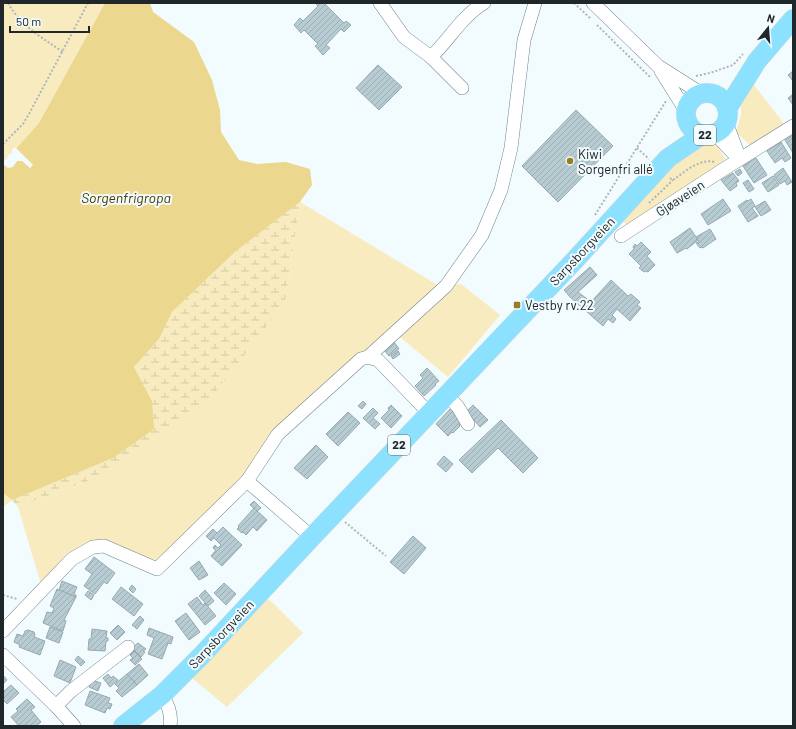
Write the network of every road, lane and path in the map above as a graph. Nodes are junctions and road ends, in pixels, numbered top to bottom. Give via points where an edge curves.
1 (8, 3) edge
2 (88, 3) edge
3 (380, 3) edge
4 (484, 3) edge
5 (535, 3) edge
6 (574, 3) edge
7 (593, 3) edge
8 (591, 19) dead end
9 (793, 19) edge
10 (597, 24) dead end
11 (62, 52) junction
12 (752, 56) junction
13 (431, 57) junction
14 (654, 82) dead end
15 (678, 87) junction
16 (462, 88) dead end
17 (714, 115) junction
18 (687, 116) junction
19 (793, 126) edge
20 (3, 144) edge
21 (636, 148) junction
22 (740, 159) junction
23 (661, 160) junction
24 (724, 169) junction
25 (668, 177) dead end
26 (594, 218) dead end
27 (620, 236) dead end
28 (368, 357) junction
29 (447, 395) junction
30 (430, 413) junction
31 (468, 424) dead end
32 (248, 481) junction
33 (335, 514) junction
34 (312, 537) junction
35 (386, 556) dead end
36 (3, 631) edge
37 (128, 646) dead end
38 (3, 655) edge
39 (162, 695) junction
40 (56, 706) junction
41 (74, 726) edge
42 (123, 726) edge
43 (170, 726) edge

1 - 11 path via 14,14 31,30
2 - 11 path
3 - 13 street via 404,37
4 - 13 street via 472,10
5 - 28 street via 524,40 511,148 501,190 482,235 446,286
6 - 8 path
7 - 15 street
9 - 12 highway, Sarpsborgveien / 22
10 - 14 path
11 - 20 path via 30,114
12 - 15 path via 710,73 689,77
12 - 17 highway, Sarpsborgveien / 22
13 - 16 street
15 - 17 street
15 - 18 street
15 - 21 path
17 - 18 highway, 22 via 691,101
17 - 18 highway, 22 via 695,132 690,127
17 - 22 street
17 - 23 highway, Sarpsborgveien / 22
18 - 23 highway, Sarpsborgveien / 22
19 - 22 street, Gjøaveien
21 - 23 path
21 - 26 path
22 - 24 street, Gjøaveien
23 - 29 highway, Sarpsborgveien / 22 via 574,261
24 - 25 path via 713,161 705,162 673,180
24 - 27 street, Gjøaveien
28 - 30 street via 378,360
28 - 32 street via 361,359 278,434
29 - 30 highway, Sarpsborgveien / 22
29 - 31 street
30 - 33 highway, Sarpsborgveien / 22
32 - 34 street
32 - 36 street via 157,569 104,546 94,547 72,560
33 - 34 highway, Sarpsborgveien / 22
33 - 35 path
34 - 39 highway, Sarpsborgveien / 22
37 - 40 street
38 - 40 street
39 - 42 highway, Sarpsborgveien / 22
39 - 43 street via 171,718
40 - 41 street

